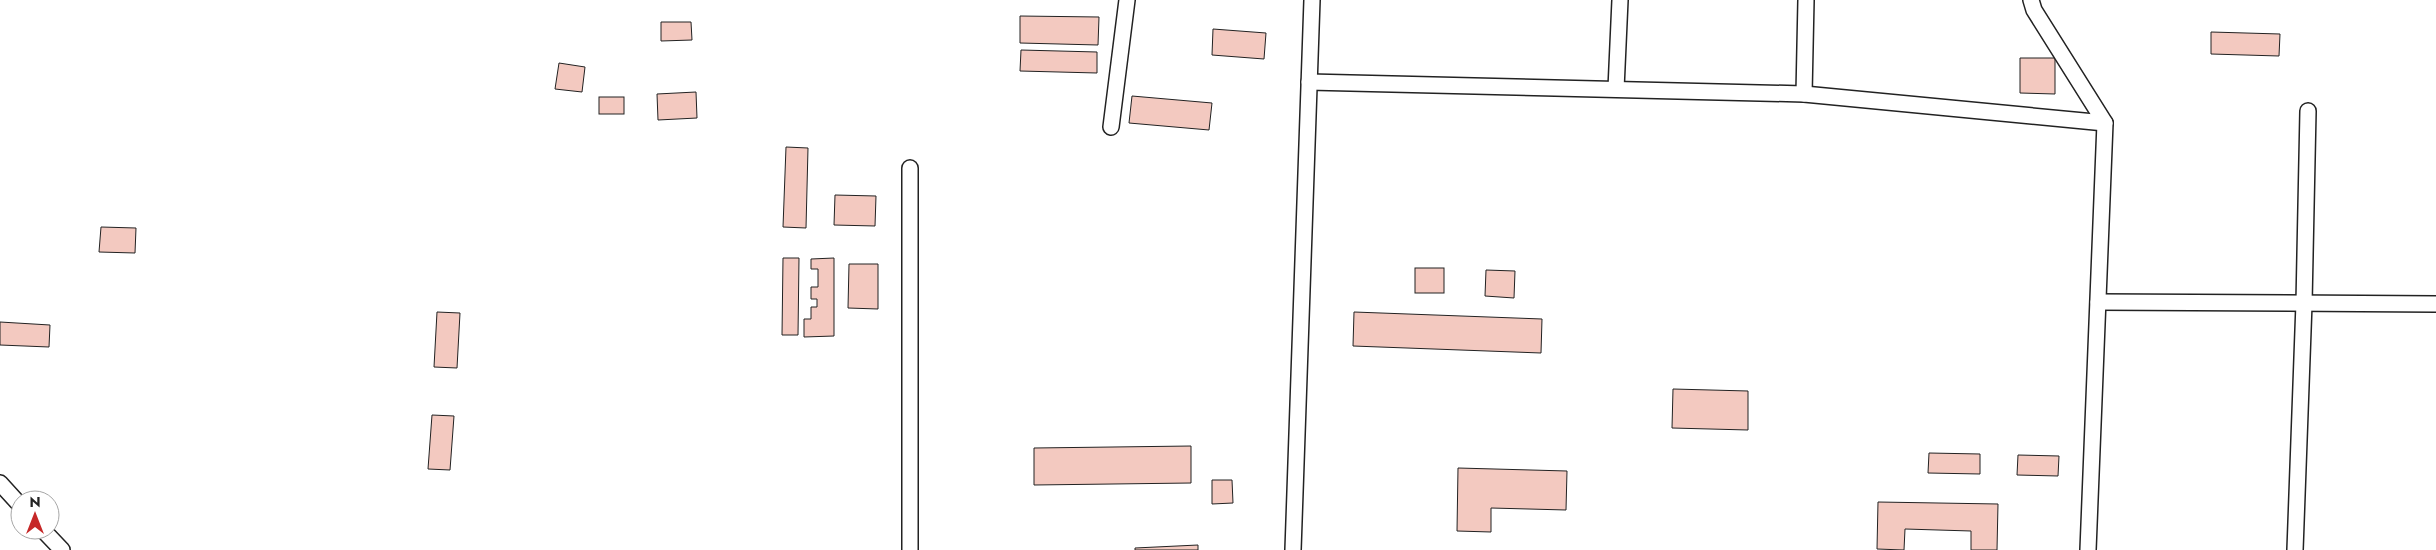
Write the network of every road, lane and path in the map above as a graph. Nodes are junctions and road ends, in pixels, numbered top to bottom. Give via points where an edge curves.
1 (1127, 0) edge
2 (1312, 0) edge
3 (1620, 0) edge
4 (1806, 0) edge
5 (2031, 0) edge
6 (1309, 82) junction
7 (1616, 89) junction
8 (1804, 94) junction
9 (2308, 111) dead end
10 (2105, 123) junction
11 (1111, 127) dead end
12 (910, 168) dead end
13 (2098, 302) junction
14 (2304, 303) junction
15 (2436, 304) edge
16 (0, 483) edge
17 (10, 494) edge
18 (52, 540) edge
19 (62, 550) edge
20 (910, 550) edge
21 (1293, 550) edge
22 (2088, 550) edge
23 (2295, 550) edge

1 - 11 street
2 - 6 street
3 - 7 street
4 - 8 street
5 - 10 street via 2034,10
6 - 7 street
6 - 21 street
7 - 8 street
8 - 10 street
9 - 14 street
10 - 13 street
12 - 20 street
13 - 14 street
13 - 22 street
14 - 15 street
14 - 23 street
16 - 17 street
18 - 19 street

